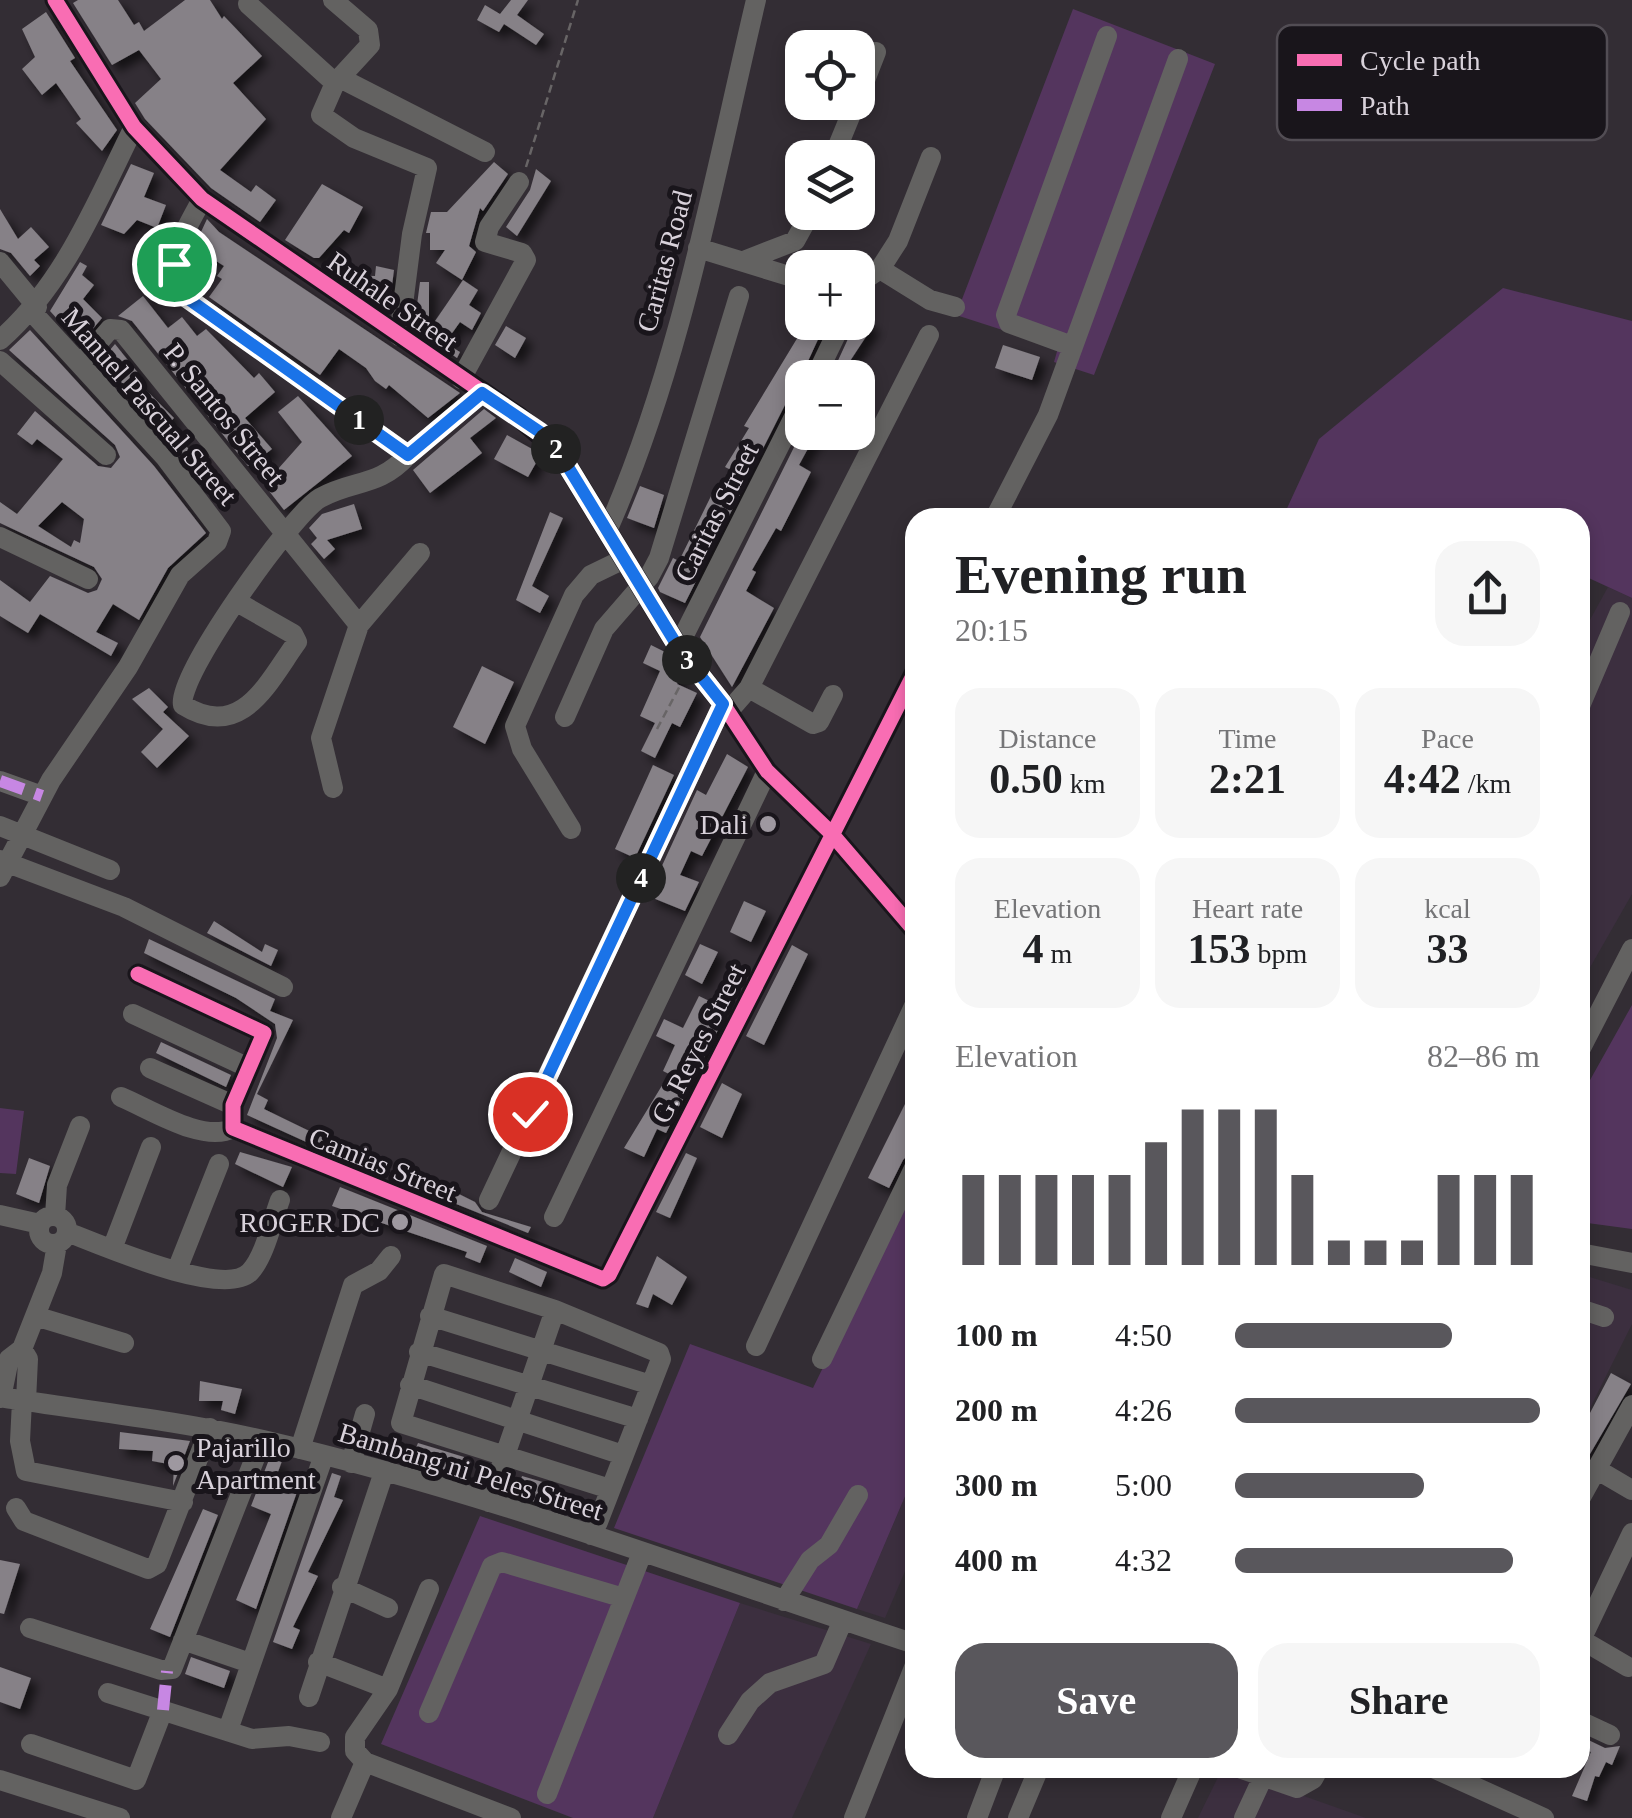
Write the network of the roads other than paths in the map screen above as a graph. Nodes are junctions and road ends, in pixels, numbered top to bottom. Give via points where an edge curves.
1 (333, 0) edge
2 (756, 0) edge
3 (61, 3) edge
4 (248, 4) dead end
5 (1107, 36) dead end
6 (1178, 59) dead end
7 (338, 81) junction
8 (134, 126) junction
9 (485, 152) dead end
10 (931, 157) dead end
11 (518, 182) road end
12 (202, 199) junction
13 (801, 230) edge
14 (698, 248) junction
15 (746, 260) junction
16 (0, 262) edge
17 (880, 269) junction
18 (875, 272) edge
19 (785, 274) edge
20 (739, 296) dead end
21 (955, 308) dead end
22 (34, 310) junction
23 (929, 334) dead end
24 (399, 336) junction
25 (0, 340) edge
26 (1072, 346) junction
27 (0, 361) edge
28 (81, 363) junction
29 (460, 379) junction
30 (482, 393) junction
31 (785, 439) edge
32 (106, 454) dead end
33 (408, 455) junction
34 (1000, 508) edge
35 (284, 529) junction
36 (607, 531) junction
37 (0, 537) edge
38 (420, 553) dead end
39 (624, 559) junction
40 (88, 579) dead end
41 (640, 587) junction
42 (237, 602) junction
43 (1620, 612) dead end
44 (360, 625) junction
45 (684, 656) junction
46 (1590, 682) edge
47 (748, 688) junction
48 (905, 691) edge
49 (833, 695) dead end
50 (726, 708) junction
51 (564, 717) dead end
52 (767, 771) junction
53 (0, 781) edge
54 (332, 788) dead end
55 (42, 796) junction
56 (0, 826) edge
57 (571, 829) dead end
58 (830, 833) junction
59 (21, 836) junction
60 (3, 866) edge
61 (110, 870) dead end
62 (905, 919) edge
63 (1632, 949) edge
64 (138, 974) dead end
65 (284, 986) dead end
66 (133, 1014) dead end
67 (905, 1026) edge
68 (1590, 1031) edge
69 (150, 1068) dead end
70 (249, 1068) junction
71 (122, 1098) dead end
72 (233, 1106) junction
73 (80, 1126) dead end
74 (233, 1128) junction
75 (151, 1147) dead end
76 (219, 1164) dead end
77 (905, 1187) edge
78 (280, 1200) dead end
79 (489, 1200) dead end
80 (0, 1215) edge
81 (554, 1217) dead end
82 (55, 1229) junction
83 (112, 1249) junction
84 (391, 1256) dead end
85 (1590, 1256) edge
86 (1632, 1263) edge
87 (177, 1270) junction
88 (609, 1275) joint
89 (555, 1310) junction
90 (1590, 1312) edge
91 (36, 1316) junction
92 (430, 1316) junction
93 (1604, 1317) dead end
94 (124, 1343) dead end
95 (756, 1346) dead end
96 (542, 1347) junction
97 (22, 1349) junction
98 (419, 1352) junction
99 (822, 1360) dead end
100 (3, 1374) junction
101 (26, 1378) junction
102 (530, 1384) junction
103 (410, 1385) junction
104 (651, 1385) junction
105 (12, 1399) edge
106 (1632, 1405) edge
107 (365, 1414) dead end
108 (638, 1419) junction
109 (517, 1420) junction
110 (210, 1428) junction
111 (1624, 1437) edge
112 (262, 1440) junction
113 (300, 1449) junction
114 (324, 1456) junction
115 (505, 1456) junction
116 (623, 1456) junction
117 (350, 1464) junction
118 (1596, 1469) junction
119 (384, 1472) junction
120 (1590, 1480) edge
121 (610, 1489) junction
122 (1632, 1490) edge
123 (858, 1495) dead end
124 (183, 1502) junction
125 (489, 1502) junction
126 (16, 1508) dead end
127 (1632, 1533) edge
128 (591, 1535) junction
129 (642, 1552) junction
130 (342, 1587) junction
131 (429, 1589) dead end
132 (624, 1598) junction
133 (784, 1600) junction
134 (388, 1608) dead end
135 (842, 1620) junction
136 (1590, 1622) edge
137 (30, 1628) dead end
138 (183, 1640) junction
139 (905, 1641) edge
140 (1590, 1646) edge
141 (318, 1662) junction
142 (250, 1663) junction
143 (1628, 1667) dead end
144 (388, 1689) junction
145 (905, 1690) edge
146 (108, 1693) dead end
147 (309, 1698) dead end
148 (163, 1710) junction
149 (429, 1712) dead end
150 (1590, 1726) edge
151 (228, 1730) junction
152 (728, 1735) dead end
153 (1610, 1735) dead end
154 (320, 1742) dead end
155 (30, 1744) dead end
156 (364, 1762) junction
157 (992, 1778) edge
158 (1035, 1778) edge
159 (1189, 1778) edge
160 (1262, 1778) edge
161 (1269, 1778) edge
162 (1314, 1778) edge
163 (1455, 1778) edge
164 (0, 1780) edge
165 (547, 1794) dead end
166 (120, 1818) edge
167 (341, 1818) edge
168 (508, 1818) edge
169 (854, 1818) edge
170 (977, 1818) edge
171 (1018, 1818) edge
172 (1171, 1818) edge
173 (1244, 1818) edge
174 (1544, 1818) edge

1 - 7 street via 370,36 370,45
2 - 14 street, Caritas Road
3 - 8 street, Ruhale Street
4 - 7 street
5 - 26 street via 1006,316 1009,323
6 - 26 street
7 - 9 street
7 - 24 street via 321,108 326,120 427,168
8 - 12 street, Ruhale Street
8 - 22 street via 60,273
10 - 17 street
11 - 29 street via 485,242 522,252 526,260
12 - 24 street, Ruhale Street
12 - 33 street via 174,264 175,282 187,298
13 - 15 street via 795,241
14 - 15 street
14 - 36 street, Caritas Road
15 - 19 street
16 - 22 street, Manuel Pascual Street
17 - 18 street
17 - 21 street
20 - 41 street via 669,533
22 - 25 street
22 - 28 street, Manuel Pascual Street
23 - 47 street
24 - 29 street, Ruhale Street
26 - 34 street via 1048,415
27 - 32 street
28 - 35 street, P. Santos Street via 110,329 120,330
28 - 55 street, Manuel Pascual Street via 165,457 220,537 180,575
29 - 30 street, Ruhale Street
30 - 33 street
30 - 36 street, Ruhale Street via 559,452
31 - 45 street, Caritas Street
33 - 35 street via 384,478 319,498
35 - 42 street
35 - 44 street
36 - 39 street, Ruhale Street
37 - 40 street
38 - 44 street
39 - 41 street, Ruhale Street
39 - 57 street via 591,575 574,596 515,726
41 - 45 street, Ruhale Street
41 - 51 street via 604,629
42 - 42 street via 294,634 296,642 243,712 224,717 191,710 181,690
43 - 46 street
44 - 54 street via 321,738
45 - 50 street, Ruhale Street
47 - 49 street via 813,724
47 - 50 street
48 - 58 street, G. Reyes Street
50 - 52 street, Ruhale Street
50 - 79 street
52 - 58 street, Ruhale Street
52 - 81 street
53 - 55 street
55 - 59 street
56 - 59 street
58 - 62 street, Ruhale Street
58 - 88 street, G. Reyes Street
59 - 60 street
59 - 61 street
60 - 65 street via 124,907
63 - 68 street
64 - 70 street via 264,1033
66 - 70 street
67 - 95 street
69 - 72 street
70 - 72 street
71 - 74 street, Camias Street via 202,1130
72 - 74 street
73 - 82 street via 57,1186
74 - 88 street, Camias Street via 594,1278
75 - 83 street
76 - 87 street
77 - 99 street
78 - 87 street via 253,1269 240,1280
80 - 82 street
82 - 83 street
82 - 91 street
83 - 87 street
84 - 113 street via 353,1285
85 - 86 street
89 - 92 street via 448,1274 441,1277
89 - 96 street
89 - 104 street via 652,1347 661,1359
90 - 93 street
91 - 94 street
91 - 97 street
92 - 96 street
92 - 98 street
96 - 102 street
96 - 104 street
97 - 100 street via 8,1359
97 - 101 street
98 - 102 street
98 - 103 street
100 - 101 street
100 - 105 street
101 - 105 street
102 - 108 street
102 - 109 street
103 - 109 street
103 - 115 street via 404,1426
104 - 108 street
105 - 110 street, Bambang ni Peles Street
105 - 124 street via 26,1471
106 - 111 street
107 - 117 street
108 - 116 street
109 - 115 street
109 - 116 street
110 - 112 street, Bambang ni Peles Street
110 - 124 street
111 - 118 street
112 - 113 street, Bambang ni Peles Street
112 - 138 street
113 - 114 street, Bambang ni Peles Street
114 - 117 street, Bambang ni Peles Street
114 - 142 street
115 - 121 street
115 - 125 street
116 - 121 street
117 - 119 street, Bambang ni Peles Street
118 - 120 street
118 - 122 street
119 - 125 street, Bambang ni Peles Street
119 - 130 street
121 - 128 street
123 - 133 street via 829,1545 810,1560
124 - 126 street via 157,1564 148,1569 24,1521
125 - 128 street, Bambang ni Peles Street
127 - 136 street
128 - 129 street, Bambang ni Peles Street
129 - 132 street
129 - 133 street, Bambang ni Peles Street
130 - 134 street
130 - 141 street
131 - 144 street
132 - 149 street via 502,1562 492,1566
132 - 165 street
133 - 135 street, Bambang ni Peles Street
135 - 139 street, Bambang ni Peles Street
135 - 152 street via 824,1664 770,1683
137 - 138 street via 167,1672
138 - 142 street
140 - 143 street
141 - 144 street
141 - 147 street
142 - 151 street
144 - 156 street via 356,1737 355,1751
145 - 169 street
146 - 148 street
148 - 151 street
148 - 155 street via 136,1780
150 - 153 street
151 - 154 street via 252,1739
156 - 167 street
156 - 168 street
157 - 170 street
158 - 171 street
159 - 172 street
160 - 173 street
161 - 162 street via 1297,1788
163 - 174 street
164 - 166 street

